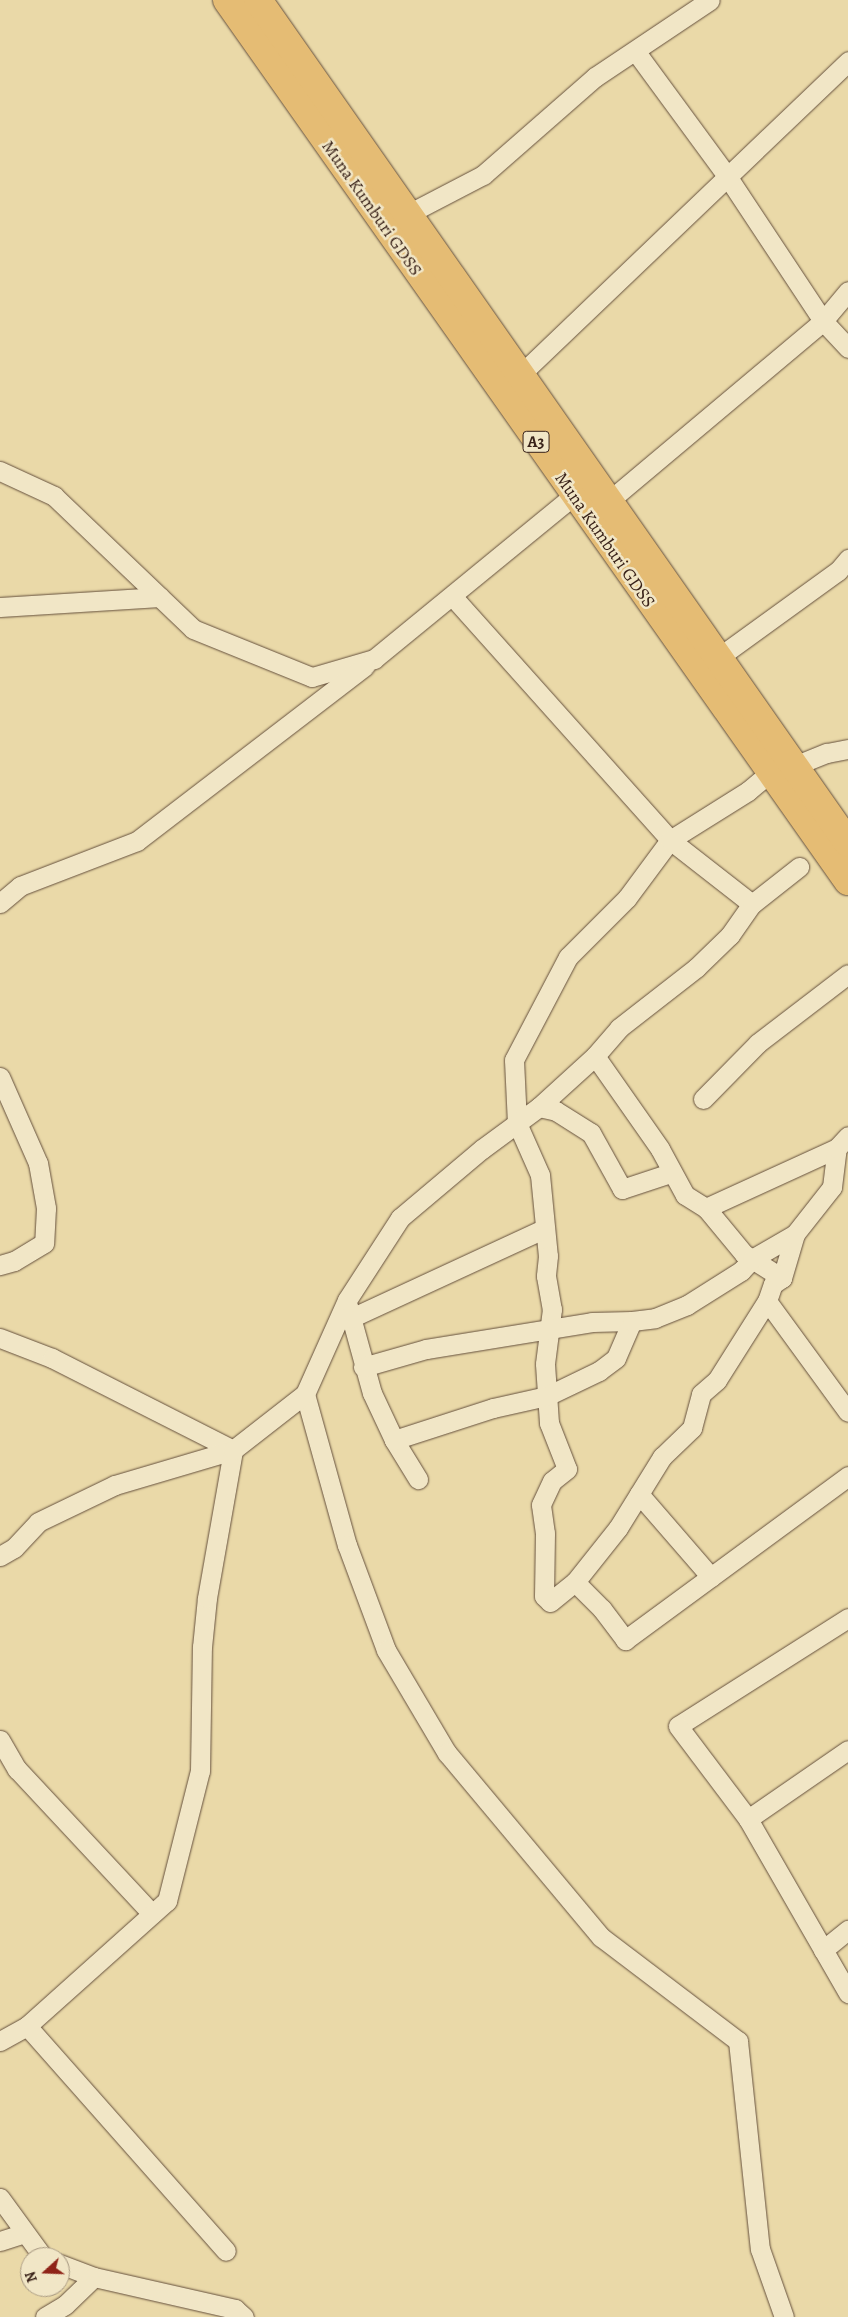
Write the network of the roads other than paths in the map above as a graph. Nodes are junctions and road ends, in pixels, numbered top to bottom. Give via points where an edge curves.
1 (227, 0) edge
2 (258, 0) edge
3 (710, 0) edge
4 (636, 52) junction
5 (848, 61) edge
6 (727, 176) junction
7 (408, 214) junction
8 (848, 291) edge
9 (824, 321) junction
10 (848, 348) edge
11 (521, 374) junction
12 (0, 471) edge
13 (573, 496) junction
14 (610, 500) junction
15 (848, 559) edge
16 (160, 597) junction
17 (453, 597) junction
18 (0, 607) edge
19 (718, 656) junction
20 (374, 659) junction
21 (848, 750) edge
22 (783, 769) junction
23 (670, 840) junction
24 (848, 843) edge
25 (799, 867) dead end
26 (848, 881) edge
27 (0, 903) edge
28 (752, 904) junction
29 (848, 974) edge
30 (595, 1056) junction
31 (0, 1077) edge
32 (703, 1099) dead end
33 (540, 1107) junction
34 (517, 1123) junction
35 (843, 1142) edge
36 (670, 1173) junction
37 (706, 1208) junction
38 (544, 1229) junction
39 (795, 1234) junction
40 (752, 1259) junction
41 (0, 1265) edge
42 (782, 1278) junction
43 (767, 1301) junction
44 (349, 1309) junction
45 (632, 1321) junction
46 (548, 1331) junction
47 (0, 1338) edge
48 (363, 1366) junction
49 (305, 1394) junction
50 (547, 1396) junction
51 (848, 1412) edge
52 (394, 1440) junction
53 (233, 1450) junction
54 (848, 1476) edge
55 (418, 1479) dead end
56 (639, 1494) junction
57 (0, 1556) edge
58 (711, 1577) junction
59 (575, 1582) junction
60 (848, 1618) edge
61 (0, 1740) edge
62 (848, 1750) edge
63 (748, 1819) junction
64 (152, 1914) junction
65 (848, 1930) edge
66 (823, 1950) junction
67 (848, 1993) edge
68 (27, 2026) junction
69 (0, 2041) edge
70 (0, 2198) edge
71 (24, 2233) junction
72 (0, 2241) edge
73 (35, 2247) edge
74 (226, 2251) dead end
75 (70, 2268) edge
76 (94, 2276) junction
77 (45, 2317) edge
78 (244, 2317) edge
79 (784, 2317) edge

1 - 13 highway, Muna Kumburi GDSS / A3
2 - 7 highway, Muna Kumburi GDSS / A3
3 - 4 street
4 - 6 street
4 - 7 street via 595,77 483,176
5 - 6 street
6 - 9 street
6 - 11 street
7 - 11 highway, Muna Kumburi GDSS / A3
8 - 9 street
9 - 10 street
9 - 14 street
11 - 14 highway, Muna Kumburi GDSS / A3
12 - 16 street via 54,496
13 - 17 street
13 - 22 highway, Muna Kumburi GDSS / A3
14 - 19 highway, Muna Kumburi GDSS / A3
15 - 19 street via 838,571
16 - 18 street
16 - 20 street via 193,629 312,677
17 - 20 street
17 - 23 street
19 - 22 highway, Muna Kumburi GDSS / A3
20 - 27 street via 137,841 20,886
21 - 22 street via 827,752
22 - 23 street
22 - 24 highway, Muna Kumburi GDSS / A3
22 - 26 highway, Muna Kumburi GDSS / A3
23 - 28 street
23 - 34 street via 627,898 568,958 514,1060
25 - 28 street
28 - 30 street via 730,936 619,1028
29 - 32 street via 758,1044
30 - 33 street
30 - 36 street via 660,1149
31 - 41 street via 38,1163 46,1208 44,1243 14,1262
33 - 34 street
33 - 36 street via 556,1111 591,1133 622,1189
34 - 38 street via 540,1175
34 - 44 street via 400,1218
35 - 37 street
35 - 39 street via 832,1187
36 - 37 street via 684,1195
37 - 40 street via 744,1254
38 - 44 street
38 - 46 street via 548,1256 546,1276 552,1309
39 - 40 street
39 - 42 street
40 - 42 street
40 - 45 street via 741,1271 687,1305 655,1318
42 - 43 street via 774,1284
43 - 51 street
43 - 56 street via 717,1380 701,1394 692,1428 662,1457
44 - 48 street
44 - 49 street
45 - 46 street via 592,1322
45 - 50 street via 616,1358 577,1383
46 - 48 street via 426,1350
46 - 50 street
47 - 53 street via 52,1358
48 - 52 street
49 - 53 street
49 - 79 street via 347,1546 386,1650 447,1753 601,1937 738,2041 760,2249
50 - 52 street via 493,1408
50 - 59 street via 549,1423 567,1469 552,1481 541,1506 545,1533 544,1596 550,1602
52 - 55 street
53 - 57 street via 114,1485 38,1522 14,1548
53 - 64 street via 207,1598 202,1647 200,1771 167,1901
54 - 58 street
56 - 58 street
56 - 59 street
58 - 59 street via 625,1640
60 - 63 street via 678,1726
61 - 64 street via 17,1769
62 - 63 street
63 - 66 street
64 - 68 street
65 - 66 street
66 - 67 street
68 - 69 street
68 - 74 street
70 - 71 street
71 - 72 street
71 - 73 street
75 - 76 street
76 - 77 street via 65,2305
76 - 78 street via 235,2309

